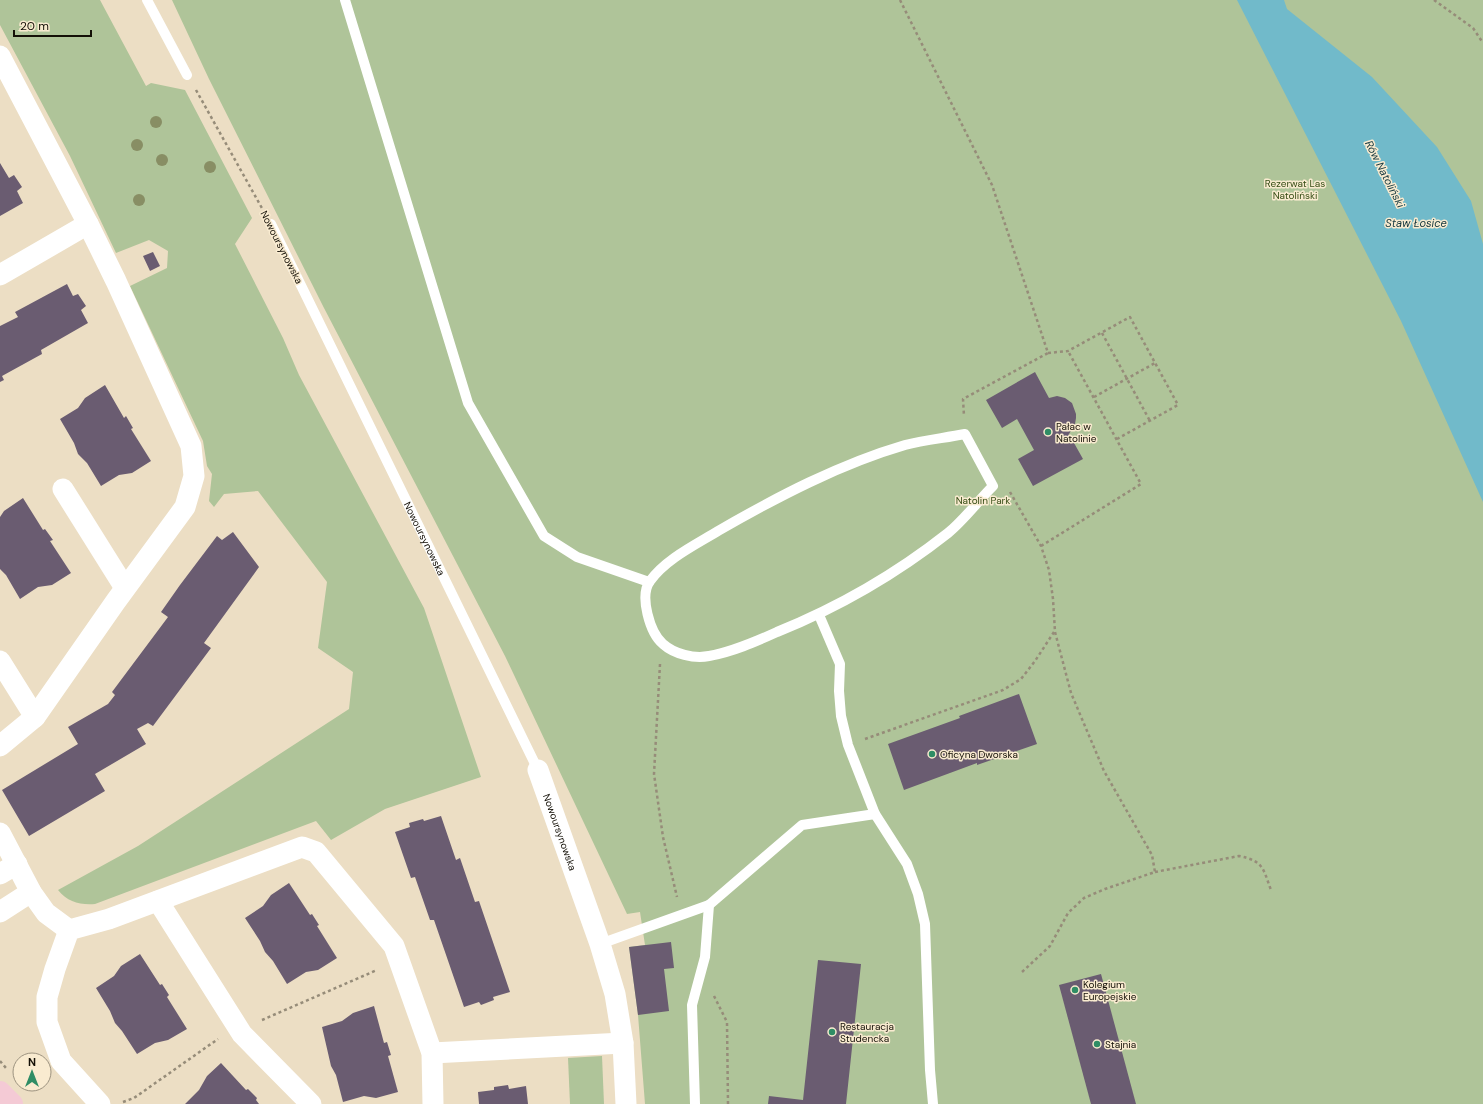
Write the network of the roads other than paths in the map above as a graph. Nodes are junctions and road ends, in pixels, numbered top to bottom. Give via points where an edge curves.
1 (147, 0) edge
2 (345, 0) edge
3 (0, 56) edge
4 (187, 75) road end
5 (88, 224) junction
6 (271, 224) road end
7 (0, 275) edge
8 (63, 489) dead end
9 (649, 582) junction
10 (125, 588) junction
11 (819, 615) junction
12 (0, 661) edge
13 (35, 717) junction
14 (0, 746) edge
15 (538, 770) joint
16 (875, 814) junction
17 (0, 833) edge
18 (8, 869) edge
19 (31, 892) junction
20 (158, 902) junction
21 (709, 905) junction
22 (0, 912) edge
23 (69, 930) junction
24 (600, 944) junction
25 (623, 1043) junction
26 (432, 1053) junction
27 (0, 1092) edge
28 (110, 1102) edge
29 (12, 1104) edge
30 (311, 1104) edge
31 (433, 1104) edge
32 (626, 1104) edge
33 (695, 1104) edge
34 (933, 1104) edge

1 - 4 lane
2 - 9 lane via 468,403 544,536 577,557
3 - 5 street
5 - 7 street
5 - 10 street via 191,446 194,476 185,508
6 - 15 lane, Nowoursynowska
8 - 10 street
9 - 11 lane via 646,602 648,622 662,644 678,654 707,657 748,645
9 - 11 lane via 673,560 706,538 813,481 864,459 907,445 965,434 993,486 950,531 916,557
10 - 13 street
11 - 16 lane via 840,664 841,710 848,745
12 - 13 street
13 - 14 street
15 - 24 street, Nowoursynowska
16 - 21 lane via 802,825
16 - 34 lane via 907,864 925,924
17 - 18 street
18 - 19 street
19 - 22 street
19 - 23 street via 46,913
20 - 23 street
20 - 26 street via 302,847 316,852 394,946
20 - 30 street via 239,1030
21 - 24 lane
21 - 33 lane via 705,956 692,1005
23 - 28 street via 47,997 47,1022 61,1061
24 - 25 street, Nowoursynowska via 615,994
25 - 26 street
25 - 32 street, Nowoursynowska
26 - 31 street
27 - 29 street

